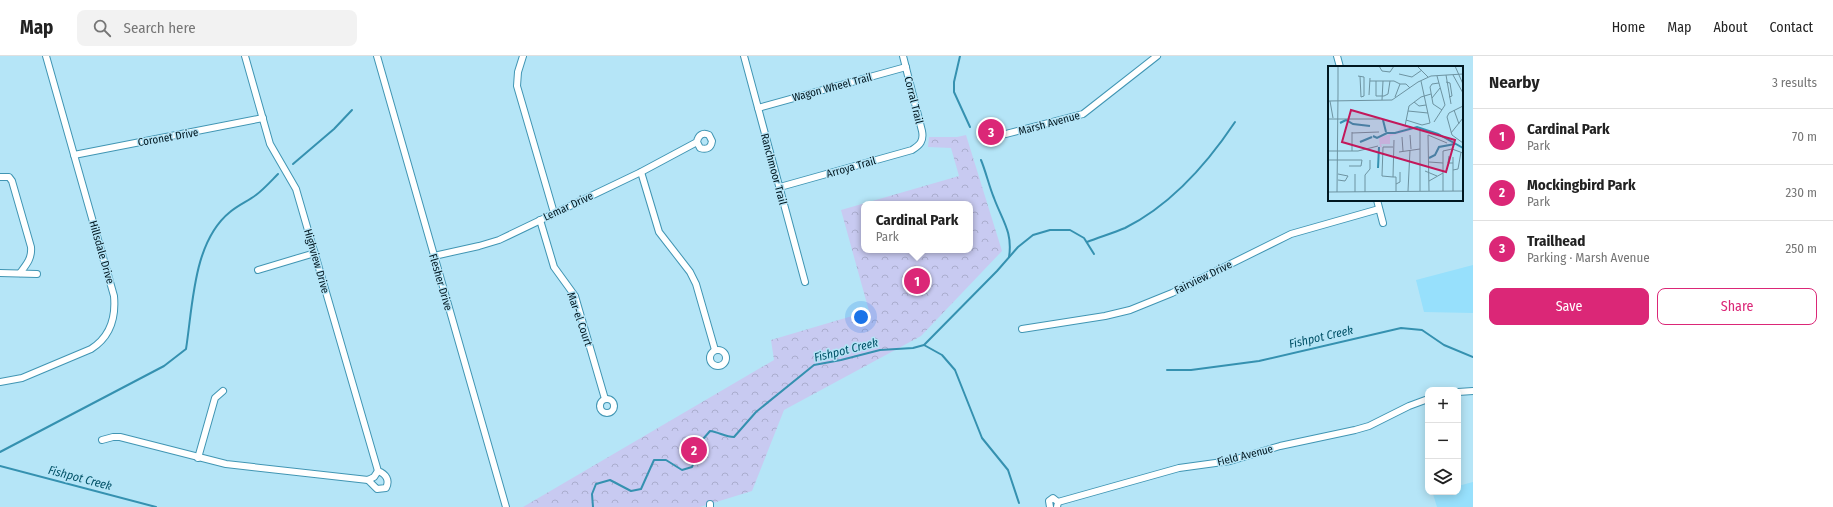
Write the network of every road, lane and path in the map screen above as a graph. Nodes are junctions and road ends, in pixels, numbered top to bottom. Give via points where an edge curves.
1 (46, 56) edge
2 (244, 56) edge
3 (377, 56) edge
4 (523, 56) edge
5 (744, 56) edge
6 (903, 56) edge
7 (1157, 56) edge
8 (1337, 56) edge
9 (1340, 66) edge
10 (906, 67) junction
11 (758, 108) junction
12 (262, 118) junction
13 (994, 138) dead end
14 (697, 142) dead end
15 (921, 144) joint
16 (74, 154) junction
17 (641, 172) junction
18 (0, 178) edge
19 (780, 187) junction
20 (1376, 201) edge
21 (1379, 210) junction
22 (554, 213) junction
23 (540, 220) junction
24 (1383, 223) dead end
25 (315, 253) junction
26 (434, 256) junction
27 (258, 270) dead end
28 (0, 272) edge
29 (20, 273) junction
30 (37, 274) dead end
31 (805, 282) dead end
32 (1022, 329) dead end
33 (715, 350) dead end
34 (0, 382) edge
35 (223, 390) dead end
36 (1473, 391) edge
37 (1461, 392) edge
38 (605, 399) dead end
39 (1425, 400) edge
40 (102, 440) dead end
41 (198, 458) junction
42 (378, 471) junction
43 (368, 480) junction
44 (1058, 504) edge
45 (506, 507) edge
46 (1050, 507) edge

1 - 16 street, Hillsdale Drive
2 - 12 street, Highview Drive
3 - 26 street, Flesher Drive
4 - 22 street via 517,86
5 - 11 street, Ranchmoor Trail
6 - 10 street, Corral Trail
7 - 13 street, Marsh Avenue via 1084,114
8 - 9 street
10 - 11 street, Wagon Wheel Trail
10 - 15 street, Corral Trail via 922,131
11 - 19 street, Ranchmoor Trail
12 - 16 street, Coronet Drive
12 - 25 street, Highview Drive via 270,144 296,189
14 - 17 street, Lemar Drive
15 - 19 street, Arroya Trail via 912,150
16 - 34 street, Hillsdale Drive via 114,296 114,317 106,336 91,349 22,378
17 - 22 street, Lemar Drive
17 - 33 street via 659,232 690,272 696,284
18 - 29 street via 8,176 12,181 30,247 29,262
19 - 31 street, Ranchmoor Trail
20 - 21 street
21 - 24 street
21 - 32 street, Fairview Drive via 1291,234 1172,293 1130,310
22 - 23 street, Lemar Drive
23 - 26 street, Lemar Drive via 499,240
23 - 38 street, Mar-el Court via 554,267 575,296
25 - 27 street
25 - 42 street, Highview Drive
26 - 45 street, Flesher Drive
28 - 29 street
29 - 30 street
35 - 41 street via 215,398
36 - 37 street
39 - 44 street, Field Avenue via 1355,430 1280,446 1230,461 1179,468
40 - 41 street, Highview Drive via 120,437
41 - 43 street, Highview Drive via 226,464
42 - 43 street
42 - 43 street, Highview Drive via 387,478 386,488 377,489
44 - 46 street, Field Avenue via 1055,498 1051,499

